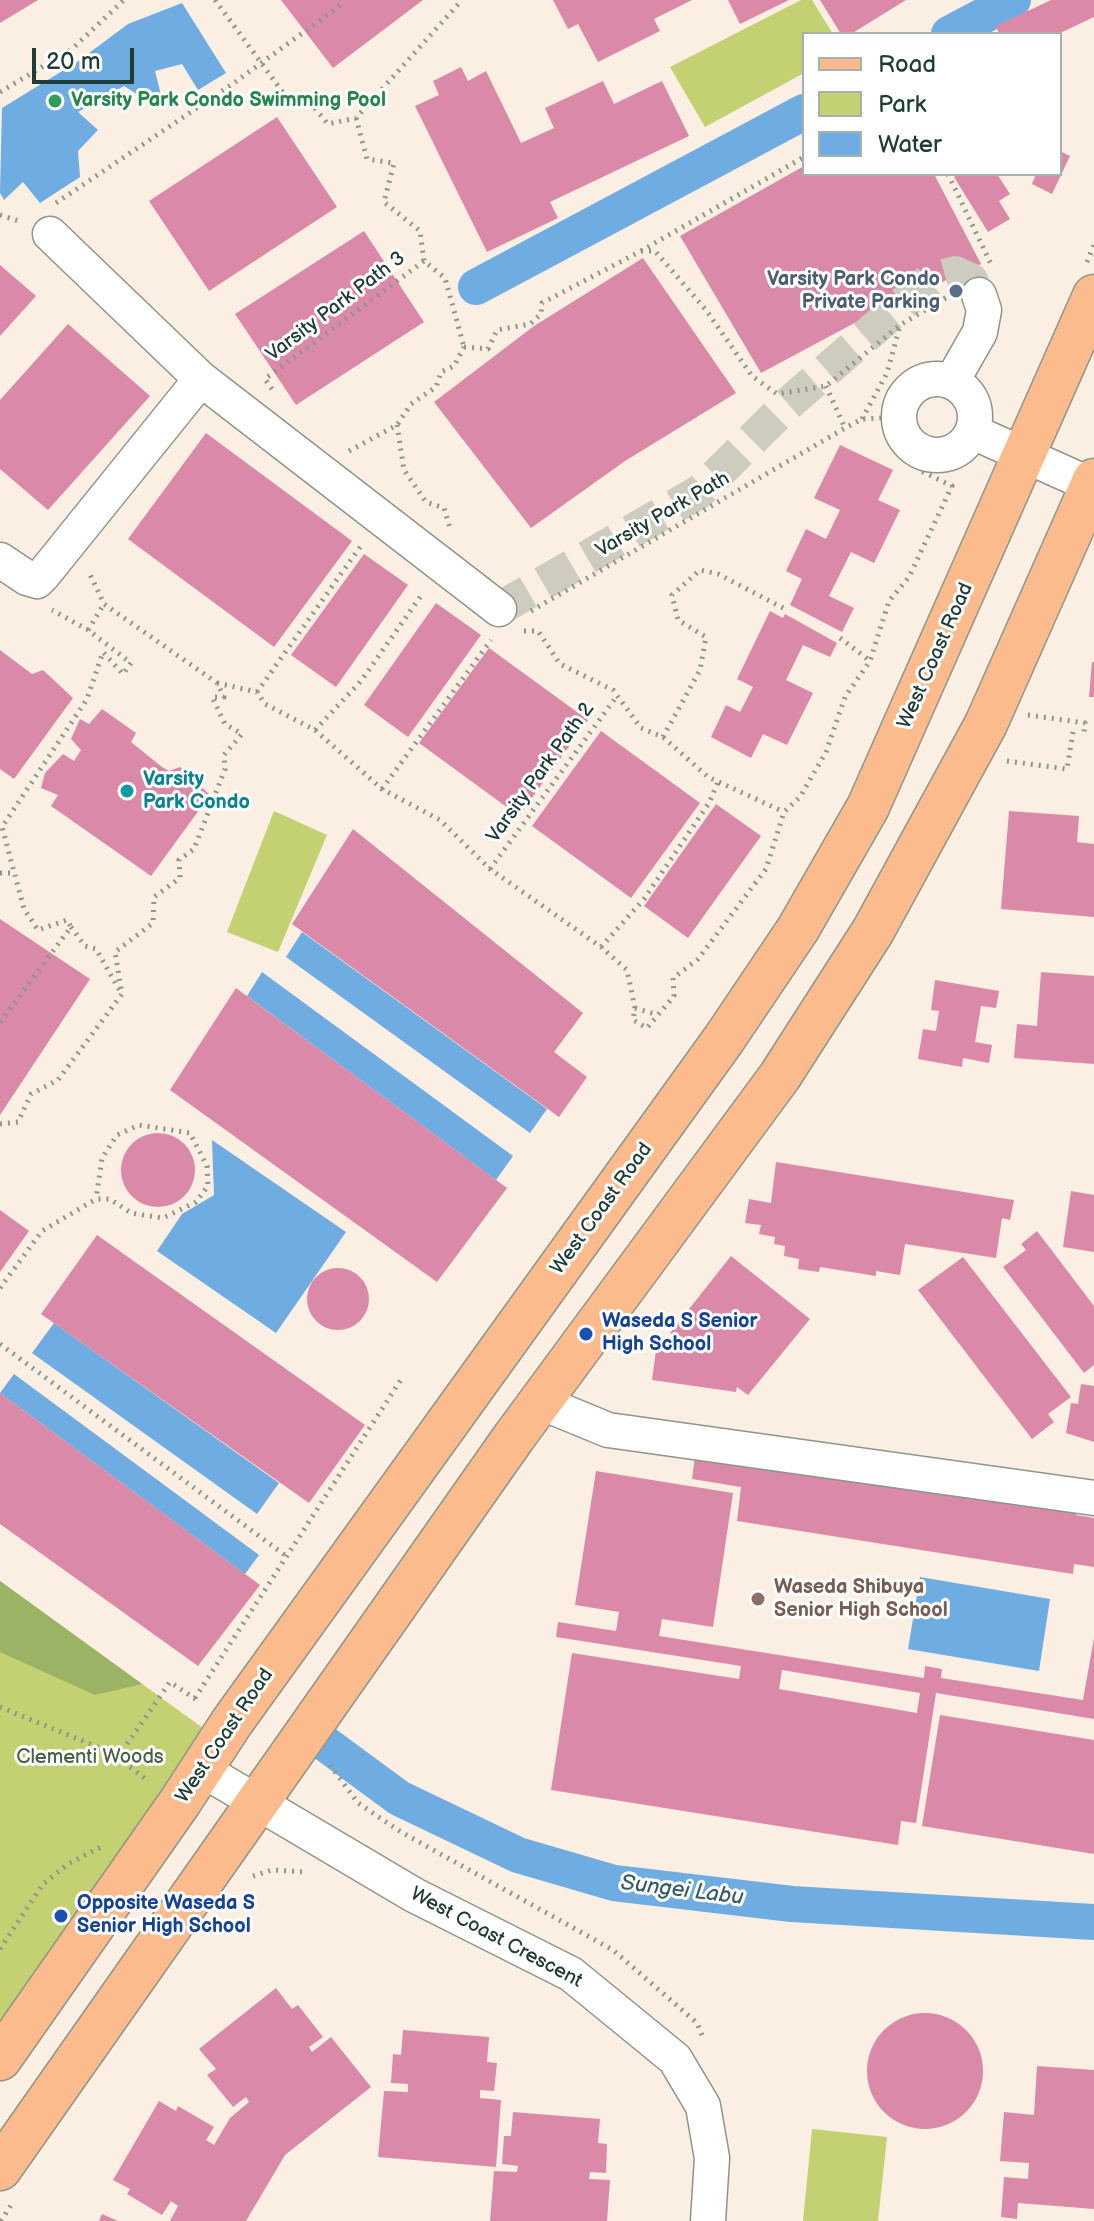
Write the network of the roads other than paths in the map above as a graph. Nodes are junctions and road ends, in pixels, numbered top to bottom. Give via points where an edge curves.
1 (42, 221) road end
2 (1088, 285) edge
3 (971, 288) tunnel mouth
4 (201, 379) junction
5 (952, 381) junction
6 (973, 432) junction
7 (1025, 455) junction
8 (1093, 482) edge
9 (0, 560) edge
10 (508, 621) road end
11 (540, 1402) junction
12 (1094, 1498) edge
13 (201, 1769) junction
14 (256, 1802) junction
15 (0, 2059) edge
16 (0, 2169) edge
17 (708, 2221) edge

1 - 4 street
2 - 7 main road, West Coast Road
3 - 5 street via 984,310 980,332
4 - 9 street via 37,581
4 - 10 street
5 - 6 street via 972,400
5 - 6 street via 939,378 908,391 898,417 908,442 925,454 944,455 961,448
6 - 7 street
7 - 8 street
7 - 13 main road, West Coast Road via 868,807 798,929
8 - 11 main road via 986,724 873,931 780,1076
11 - 12 street via 608,1430
11 - 14 main road
13 - 14 street, West Coast Crescent
13 - 15 main road, West Coast Road
14 - 16 main road
14 - 17 street, West Coast Crescent via 414,1895 571,1974 675,2059 703,2106 712,2158

